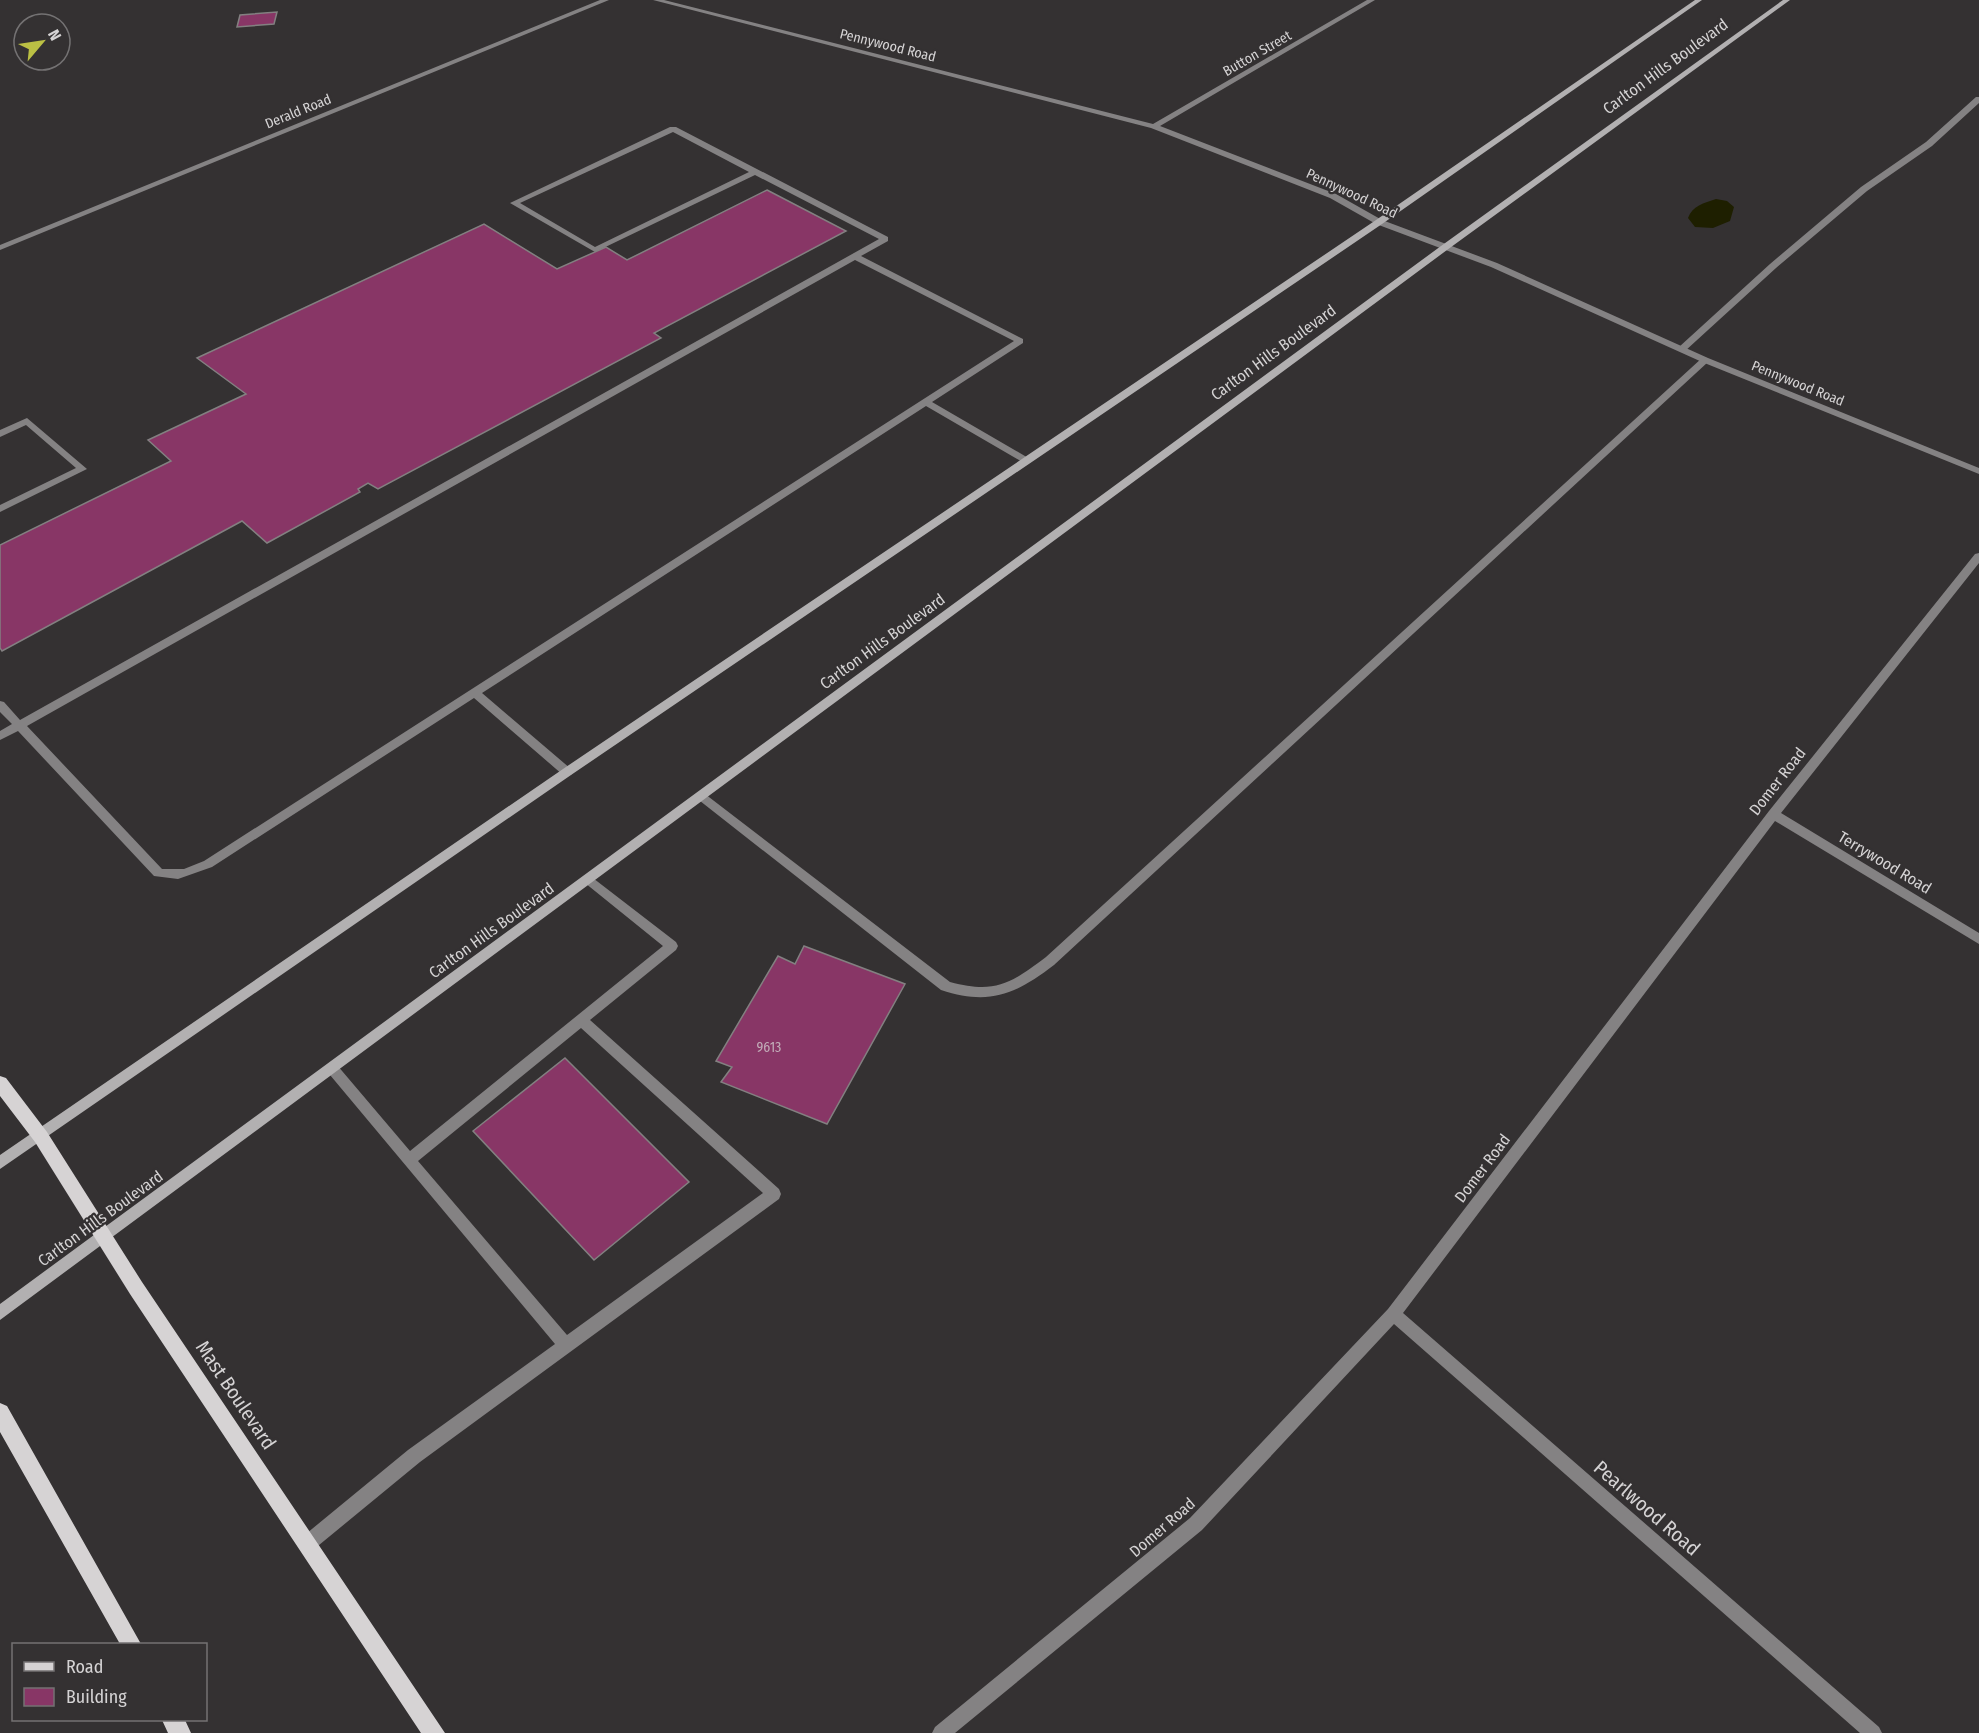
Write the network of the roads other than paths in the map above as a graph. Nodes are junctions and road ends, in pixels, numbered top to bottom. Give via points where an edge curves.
1 (606, 0) edge
2 (656, 0) edge
3 (1372, 0) edge
4 (1699, 0) edge
5 (1786, 0) edge
6 (1979, 99) edge
7 (1154, 126) junction
8 (755, 172) junction
9 (1379, 222) junction
10 (0, 248) edge
11 (1444, 248) junction
12 (854, 256) junction
13 (1682, 349) junction
14 (1705, 360) junction
15 (926, 402) junction
16 (0, 434) edge
17 (1027, 461) junction
18 (1979, 471) edge
19 (0, 509) edge
20 (1979, 556) edge
21 (475, 693) junction
22 (0, 705) edge
23 (19, 725) junction
24 (0, 736) edge
25 (567, 772) junction
26 (701, 797) junction
27 (1773, 814) junction
28 (589, 880) junction
29 (1979, 939) edge
30 (580, 1019) junction
31 (332, 1070) junction
32 (0, 1083) edge
33 (41, 1137) junction
34 (409, 1160) junction
35 (0, 1163) edge
36 (104, 1238) junction
37 (0, 1313) edge
38 (1393, 1314) junction
39 (566, 1345) junction
40 (0, 1413) edge
41 (307, 1544) junction
42 (130, 1643) edge
43 (434, 1733) edge
44 (941, 1733) edge
45 (1873, 1733) edge

1 - 10 street, Derald Road
2 - 7 street, Pennywood Road
3 - 7 street, Button Street
4 - 9 street, Carlton Hills Boulevard
5 - 11 street, Carlton Hills Boulevard
6 - 13 street via 1929,144 1864,189
7 - 9 street, Pennywood Road via 1333,196
8 - 8 street via 673,129 513,203 595,250
8 - 12 street via 885,239
9 - 11 street, Pennywood Road
9 - 17 street, Carlton Hills Boulevard
11 - 13 street, Pennywood Road
11 - 26 street, Carlton Hills Boulevard
12 - 15 street via 1020,341
12 - 23 street
13 - 14 street, Pennywood Road
14 - 18 street, Pennywood Road
14 - 26 street via 1059,953 1007,988 972,994 946,986
15 - 17 street
15 - 21 street
16 - 19 street via 27,421 82,469
17 - 25 street, Carlton Hills Boulevard
20 - 27 street, Domer Road
21 - 23 street via 208,864 184,875 158,873
21 - 25 street
22 - 23 street
23 - 24 street
25 - 33 street, Carlton Hills Boulevard
26 - 28 street, Carlton Hills Boulevard
27 - 29 street, Terrywood Road
27 - 38 street, Domer Road
28 - 30 street via 672,946
28 - 31 street, Carlton Hills Boulevard
30 - 34 street
30 - 39 street via 774,1194
31 - 34 street
31 - 36 street, Carlton Hills Boulevard
32 - 33 main road, Mast Boulevard
33 - 35 street, Carlton Hills Boulevard
33 - 36 main road, Mast Boulevard
34 - 39 street
36 - 37 street, Carlton Hills Boulevard
36 - 41 main road, Mast Boulevard
38 - 44 street, Domer Road via 1196,1524
38 - 45 street, Pearlwood Road
39 - 41 street via 414,1456
40 - 42 main road
41 - 43 main road, Mast Boulevard

